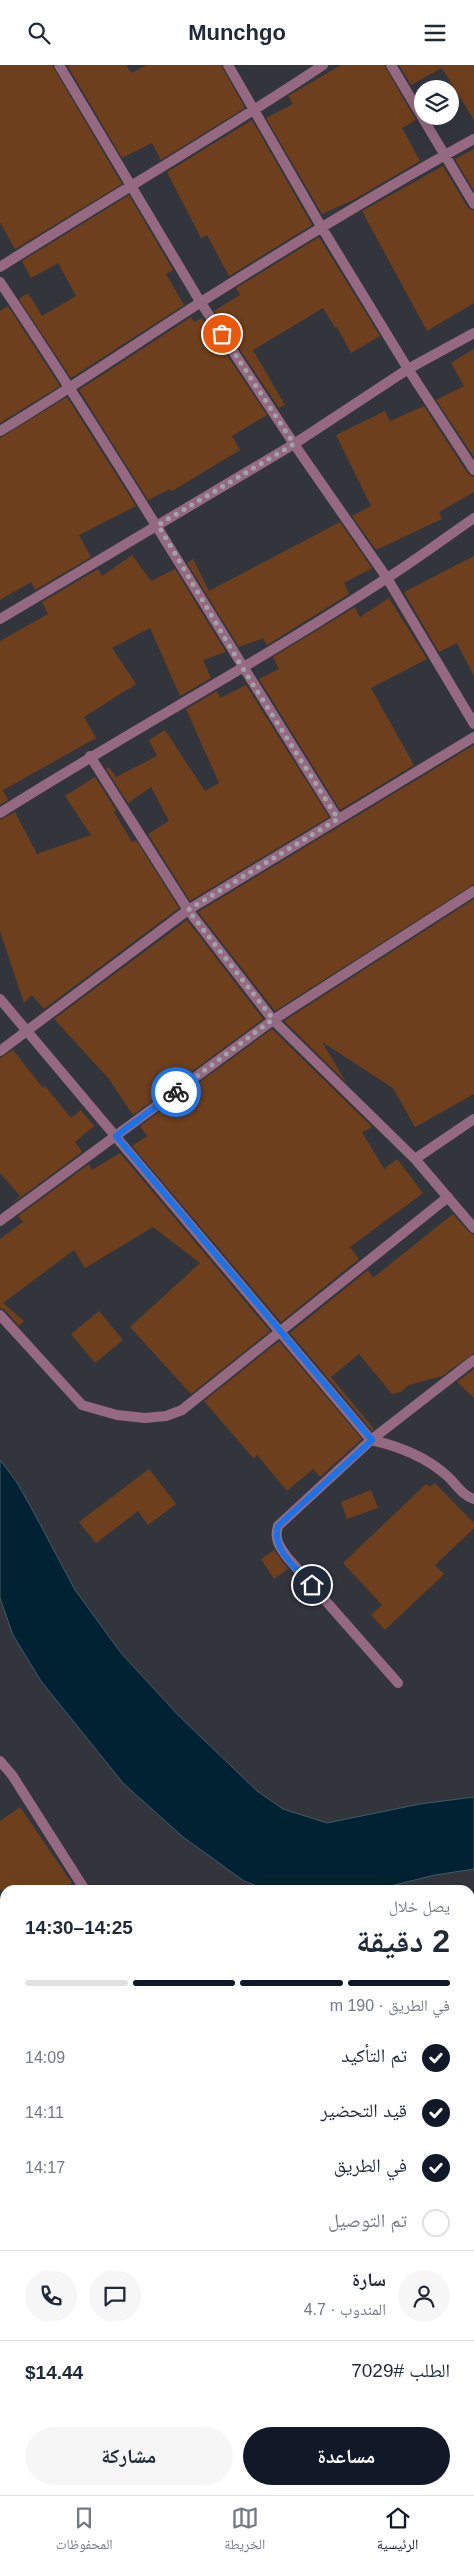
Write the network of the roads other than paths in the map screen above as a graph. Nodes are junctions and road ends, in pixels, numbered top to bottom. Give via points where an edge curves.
1 (59, 65) edge
2 (228, 65) edge
3 (323, 65) edge
4 (391, 65) edge
5 (255, 110) junction
6 (474, 139) edge
7 (444, 156) junction
8 (129, 185) junction
9 (474, 204) edge
10 (322, 228) junction
11 (0, 267) edge
12 (0, 282) edge
13 (201, 303) junction
14 (474, 333) edge
15 (408, 369) junction
16 (71, 388) junction
17 (0, 431) edge
18 (294, 444) junction
19 (474, 470) edge
20 (474, 518) edge
21 (158, 525) junction
22 (387, 578) junction
23 (0, 619) edge
24 (242, 667) junction
25 (474, 723) edge
26 (474, 737) edge
27 (90, 756) junction
28 (0, 813) edge
29 (338, 819) junction
30 (474, 891) edge
31 (188, 910) junction
32 (0, 999) edge
33 (273, 1019) junction
34 (28, 1031) junction
35 (0, 1051) edge
36 (474, 1119) edge
37 (116, 1136) junction
38 (415, 1159) junction
39 (448, 1197) junction
40 (0, 1221) edge
41 (474, 1228) edge
42 (0, 1315) edge
43 (280, 1332) junction
44 (474, 1360) edge
45 (372, 1440) junction
46 (474, 1499) edge
47 (398, 1683) dead end
48 (0, 1761) edge
49 (82, 1885) edge

1 - 8 street
2 - 5 street
3 - 5 street
4 - 7 street
5 - 8 street
5 - 10 street
6 - 7 street
7 - 9 street
7 - 10 street
8 - 11 street
8 - 13 street
10 - 13 street
10 - 15 street
12 - 16 street
13 - 16 street
13 - 18 street
14 - 15 street
15 - 18 street
15 - 19 street
16 - 17 street
16 - 21 street
18 - 21 street
18 - 22 street
20 - 22 street
21 - 23 street
21 - 24 street
22 - 24 street
22 - 25 street
24 - 27 street
24 - 29 street
26 - 29 street
27 - 28 street
27 - 31 street
29 - 31 street
30 - 33 street
31 - 33 street
31 - 34 street
32 - 34 street
33 - 37 street
33 - 38 street
34 - 35 street
34 - 37 street
36 - 38 street
37 - 40 street
37 - 43 street
38 - 39 street
39 - 41 street
39 - 43 street
42 - 43 street via 82,1405 117,1415 145,1418 182,1410
43 - 45 street
44 - 45 street
45 - 46 street via 411,1452 432,1464 447,1475 464,1495
45 - 47 street via 278,1526 275,1535 287,1557
48 - 49 street

